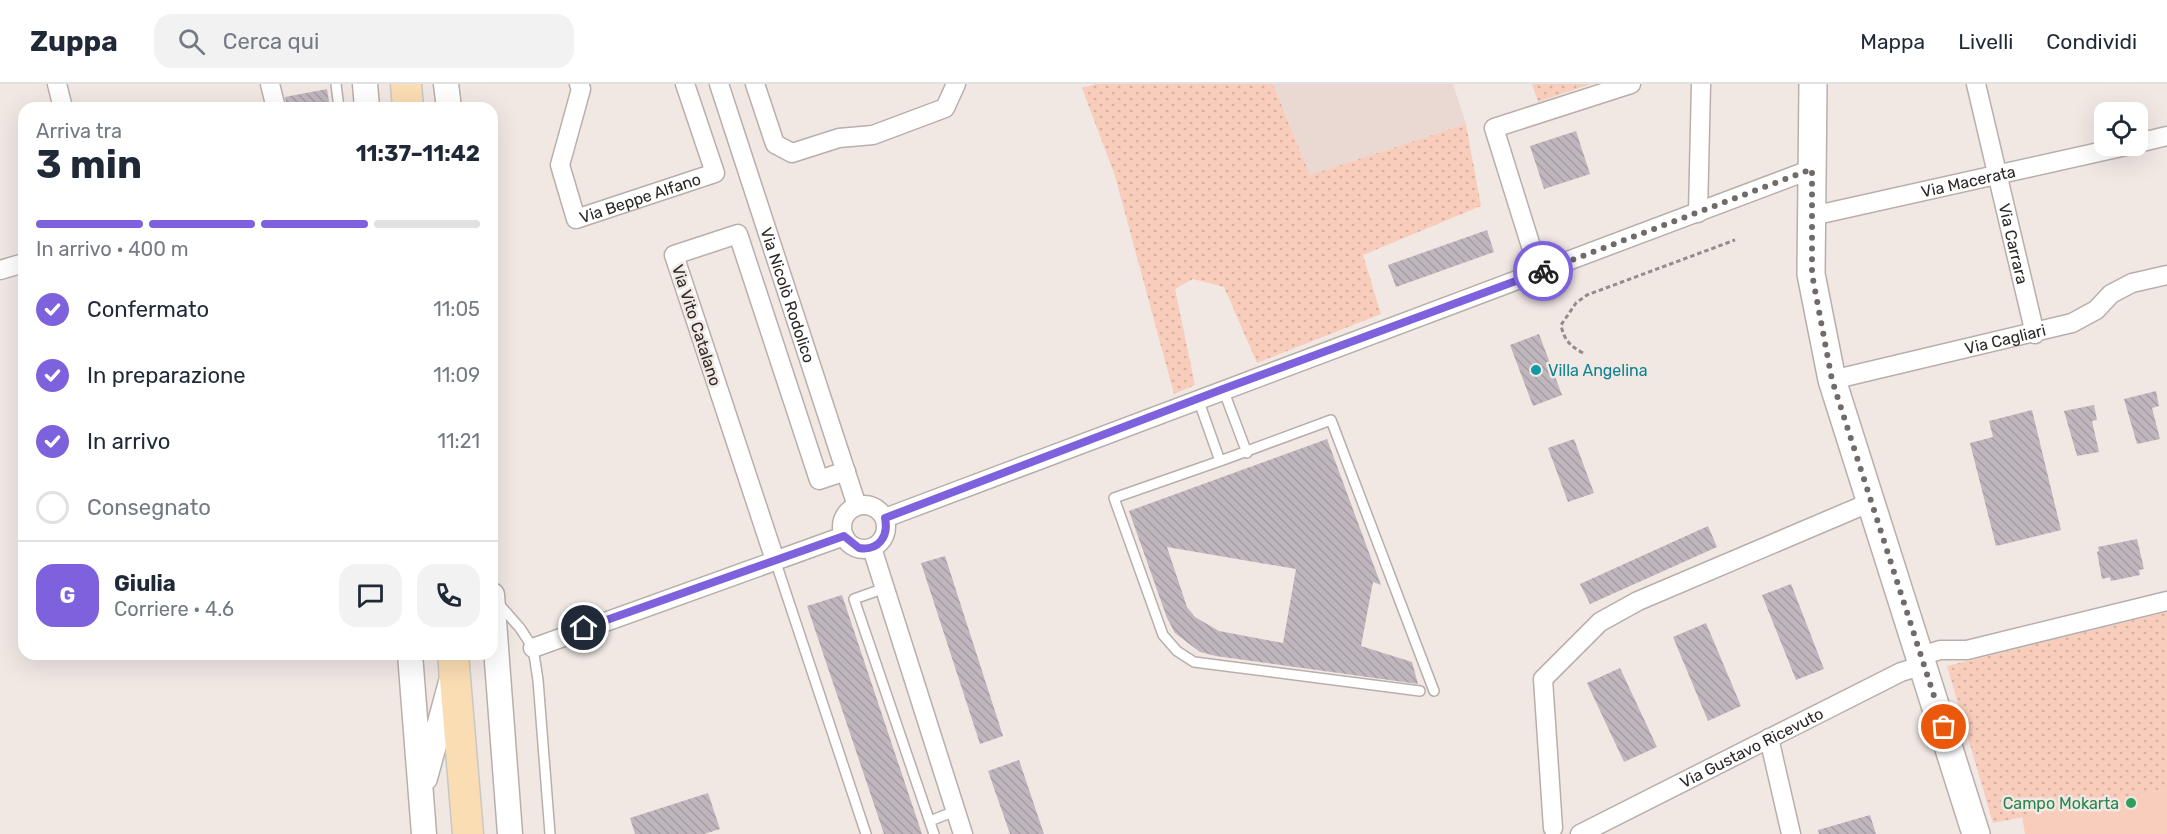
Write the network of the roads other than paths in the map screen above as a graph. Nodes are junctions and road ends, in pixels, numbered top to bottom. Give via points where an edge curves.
1 (57, 84) edge
2 (270, 84) edge
3 (336, 84) edge
4 (365, 84) edge
5 (406, 84) edge
6 (446, 84) edge
7 (579, 84) edge
8 (685, 84) edge
9 (719, 84) edge
10 (755, 84) edge
11 (956, 84) edge
12 (1631, 84) edge
13 (1701, 84) edge
14 (1813, 84) edge
15 (1976, 84) edge
16 (62, 102) edge
17 (274, 102) edge
18 (338, 102) edge
19 (366, 102) edge
20 (408, 102) edge
21 (448, 102) edge
22 (2167, 136) edge
23 (2148, 141) edge
24 (2094, 153) edge
25 (1812, 169) junction
26 (1997, 175) junction
27 (1698, 213) junction
28 (1812, 216) junction
29 (18, 265) edge
30 (0, 270) edge
31 (1539, 272) junction
32 (2167, 275) edge
33 (2035, 334) junction
34 (1832, 380) junction
35 (1223, 389) junction
36 (1198, 399) junction
37 (1247, 453) junction
38 (1220, 460) junction
39 (846, 471) junction
40 (1871, 502) junction
41 (857, 506) junction
42 (885, 518) junction
43 (844, 536) junction
44 (872, 548) junction
45 (775, 560) junction
46 (885, 588) junction
47 (2167, 601) edge
48 (498, 603) edge
49 (533, 648) junction
50 (410, 660) edge
51 (497, 660) edge
52 (1923, 661) junction
53 (454, 662) edge
54 (1420, 692) dead end
55 (1434, 692) dead end
56 (1769, 738) junction
57 (420, 795) junction
58 (956, 811) junction
59 (930, 821) junction
60 (1550, 831) edge
61 (424, 834) edge
62 (468, 834) edge
63 (510, 834) edge
64 (550, 834) edge
65 (866, 834) edge
66 (934, 834) edge
67 (963, 834) edge
68 (1580, 834) edge
69 (1791, 834) edge
70 (1976, 834) edge

1 - 16 street
2 - 17 street
3 - 18 lane
4 - 19 street
5 - 20 main road
6 - 21 street
7 - 8 street, Via Beppe Alfano via 581,89 560,165 576,219 716,173
9 - 39 street, Via Nicolò Rodolico
10 - 11 street via 775,144 792,153 839,138 873,135 945,108
12 - 31 street via 1494,128
13 - 27 street
14 - 25 main road
15 - 26 street, Via Carrara
22 - 23 street
24 - 26 street, Via Macerata
25 - 27 street
25 - 28 main road
26 - 28 street, Via Macerata
26 - 33 street, Via Carrara
27 - 31 street
28 - 34 main road via 1812,274
29 - 30 street
31 - 35 street
32 - 33 street, Via Cagliari via 2132,283 2072,323
33 - 34 street, Via Cagliari
34 - 40 main road
35 - 36 street
35 - 37 lane
36 - 38 lane
36 - 42 street
37 - 38 lane
37 - 55 lane via 1331,420
38 - 54 lane via 1114,498 1163,635 1194,662
39 - 41 street, Via Nicolò Rodolico
39 - 45 street, Via Vito Catalano via 819,480 738,234 674,255
40 - 52 main road
40 - 60 street via 1638,601 1600,622 1543,679
41 - 42 street via 870,505
41 - 43 street via 845,515
42 - 44 street via 886,533
43 - 44 street via 859,548
43 - 45 street
44 - 46 street
45 - 49 street
45 - 65 lane
46 - 58 street
46 - 59 lane via 855,599
47 - 52 street, Via Gustavo Ricevuto via 1967,650 1940,650
48 - 49 lane
49 - 64 lane
50 - 57 street
51 - 63 street
52 - 56 street, Via Gustavo Ricevuto
52 - 70 main road
53 - 57 street
53 - 62 main road
56 - 68 street, Via Gustavo Ricevuto
56 - 69 street
57 - 61 street
58 - 59 lane
58 - 67 street
59 - 66 lane
60 - 68 street via 1565,825

